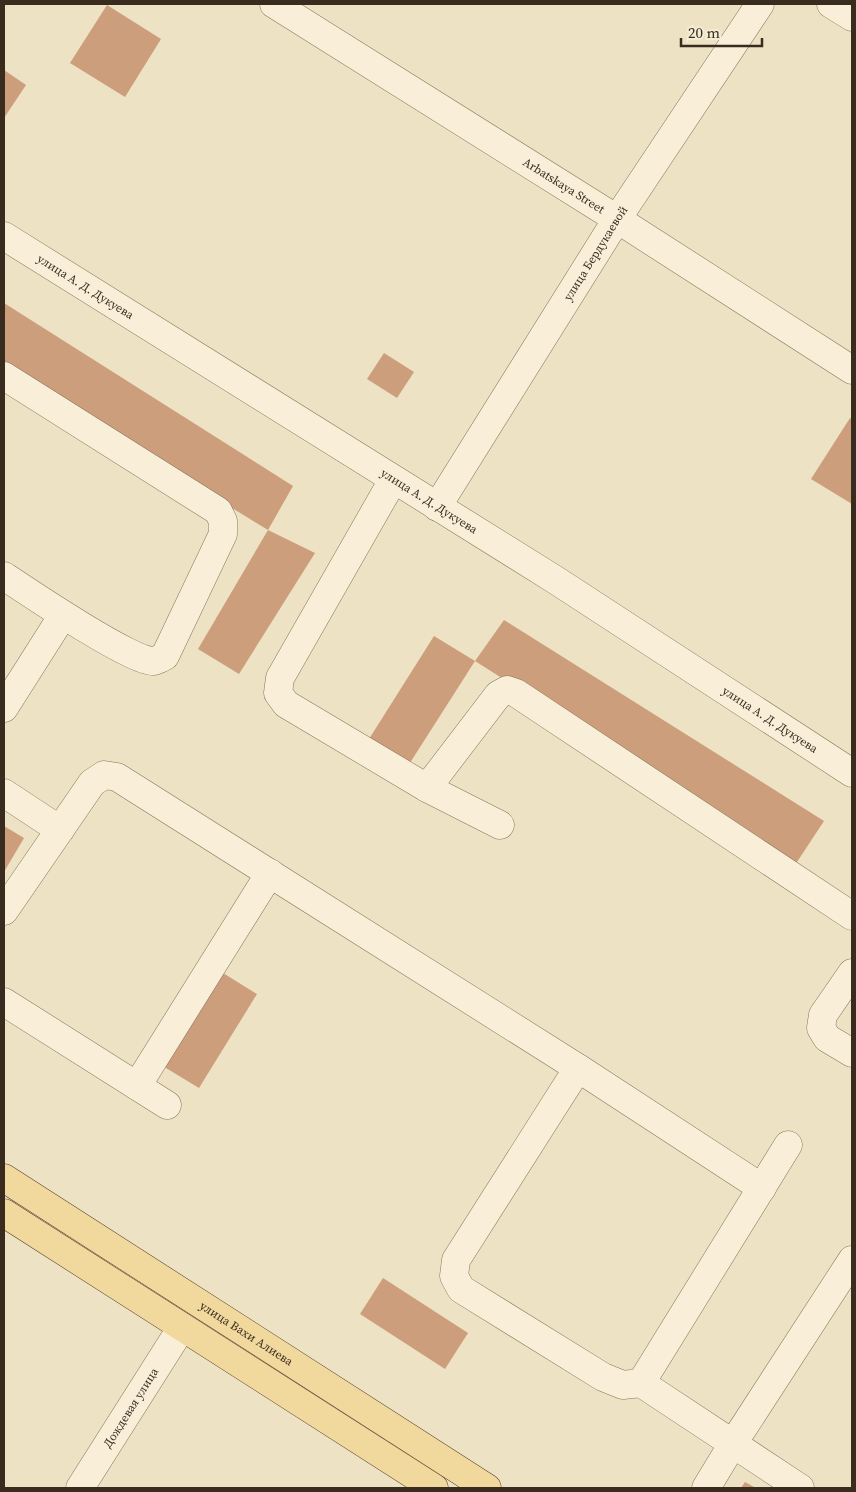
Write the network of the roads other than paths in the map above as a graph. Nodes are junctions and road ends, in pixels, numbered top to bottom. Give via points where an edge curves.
1 (274, 4) edge
2 (760, 4) edge
3 (831, 4) edge
4 (852, 17) edge
5 (617, 219) junction
6 (4, 236) edge
7 (852, 370) edge
8 (4, 376) edge
9 (393, 480) junction
10 (437, 507) junction
11 (4, 576) edge
12 (63, 615) junction
13 (4, 708) edge
14 (852, 773) edge
15 (426, 788) junction
16 (4, 793) edge
17 (500, 826) dead end
18 (60, 830) junction
19 (270, 873) junction
20 (4, 911) edge
21 (852, 916) edge
22 (852, 973) edge
23 (4, 1002) edge
24 (852, 1053) edge
25 (578, 1068) junction
26 (137, 1086) junction
27 (166, 1105) dead end
28 (788, 1145) dead end
29 (4, 1178) edge
30 (762, 1188) junction
31 (4, 1213) edge
32 (852, 1262) edge
33 (182, 1327) junction
34 (641, 1383) junction
35 (732, 1444) junction
36 (80, 1488) edge
37 (434, 1488) edge
38 (487, 1488) edge
39 (706, 1488) edge
40 (800, 1488) edge

1 - 5 street, Arbatskaya Street
2 - 5 street, улица Бердукаевой
3 - 4 street
5 - 7 street, Arbatskaya Street
5 - 10 street, улица Бердукаевой
6 - 9 street, улица А. Д. Дукуева
8 - 12 street via 218,511 223,522 223,534 165,656 153,661 138,657
9 - 10 street, улица А. Д. Дукуева
9 - 15 street via 280,678 278,693 286,704
10 - 14 street, улица А. Д. Дукуева via 554,579
11 - 12 street
12 - 13 street
15 - 17 street
15 - 21 street via 498,695 507,690
16 - 18 street
18 - 19 street via 92,782 104,775 117,777
18 - 20 street
19 - 25 street
19 - 26 street
22 - 24 street via 823,1015 821,1028 827,1038
23 - 26 street
25 - 30 street
25 - 34 street via 456,1260 454,1276 461,1289 603,1377 623,1385
26 - 27 street
28 - 30 street
29 - 38 main road, улица Вахи Алиева
30 - 34 street
31 - 33 main road
32 - 35 street
33 - 36 street, Дождевая улица
33 - 37 main road
34 - 35 street
35 - 39 street
35 - 40 street

